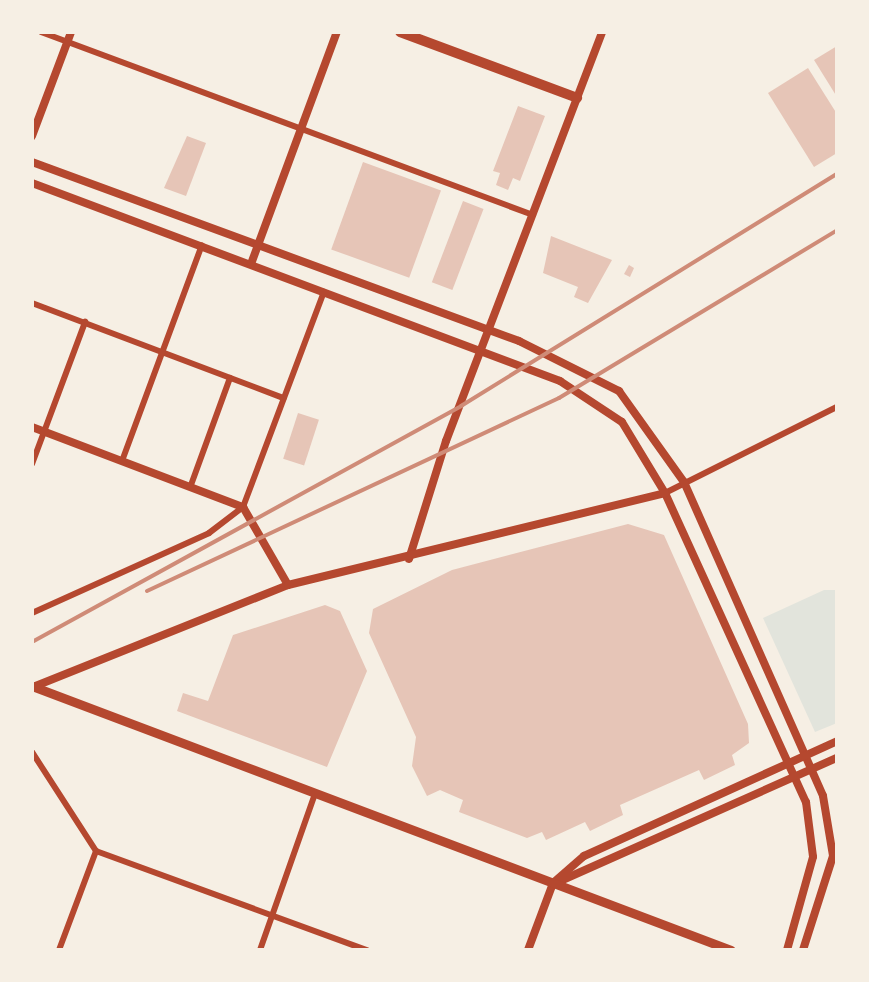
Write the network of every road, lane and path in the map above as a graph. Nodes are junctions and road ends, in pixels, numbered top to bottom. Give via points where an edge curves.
1 (41, 32) edge
2 (71, 32) edge
3 (337, 32) edge
4 (400, 32) edge
5 (602, 32) edge
6 (67, 42) junction
7 (577, 98) junction
8 (302, 130) junction
9 (32, 136) edge
10 (32, 162) edge
11 (32, 183) edge
12 (533, 215) junction
13 (202, 245) junction
14 (259, 245) junction
15 (251, 264) junction
16 (324, 292) junction
17 (32, 303) edge
18 (85, 322) junction
19 (490, 331) junction
20 (482, 351) junction
21 (163, 352) junction
22 (230, 378) junction
23 (284, 398) junction
24 (837, 407) edge
25 (32, 427) edge
26 (45, 431) junction
27 (122, 461) junction
28 (32, 464) edge
29 (684, 482) junction
30 (191, 485) junction
31 (665, 493) junction
32 (243, 507) junction
33 (409, 559) junction
34 (288, 585) junction
35 (32, 613) edge
36 (32, 686) edge
37 (837, 741) edge
38 (32, 752) edge
39 (806, 753) junction
40 (837, 758) edge
41 (787, 761) junction
42 (813, 768) junction
43 (794, 776) junction
44 (315, 794) junction
45 (96, 851) junction
46 (835, 857) edge
47 (553, 883) junction
48 (271, 915) junction
49 (59, 950) edge
50 (260, 950) edge
51 (367, 950) edge
52 (528, 950) edge
53 (731, 950) edge
54 (787, 950) edge
55 (803, 950) edge

1 - 6 street
2 - 6 street
3 - 8 street
4 - 7 main road
5 - 7 street
6 - 8 street
6 - 9 street
7 - 12 street
8 - 12 street
8 - 14 street
10 - 14 street
11 - 13 street
12 - 19 street
13 - 15 street
13 - 21 street
14 - 15 street
14 - 19 street
15 - 16 street
16 - 20 street
16 - 23 street
17 - 18 street
18 - 21 street
18 - 26 street
19 - 20 street
19 - 29 street via 571,363 619,391
20 - 31 street via 599,401 638,441
20 - 33 street
21 - 22 street
21 - 27 street
22 - 23 street
22 - 30 street
23 - 32 street
24 - 29 street
25 - 26 street
26 - 27 street
26 - 28 street
27 - 30 street
29 - 31 street
29 - 39 street
30 - 32 street
31 - 33 street
31 - 41 street
32 - 34 street
32 - 35 street via 209,533
33 - 34 street
34 - 36 street
36 - 44 main road
37 - 39 street
38 - 45 street
39 - 41 street
39 - 42 street
40 - 42 street
41 - 43 street
41 - 47 street via 584,856
42 - 43 street
42 - 46 street
43 - 47 street
43 - 54 street via 813,857
44 - 47 main road
44 - 48 street
45 - 48 street
45 - 49 street
46 - 55 street
47 - 52 street
47 - 53 main road
48 - 50 street
48 - 51 street

